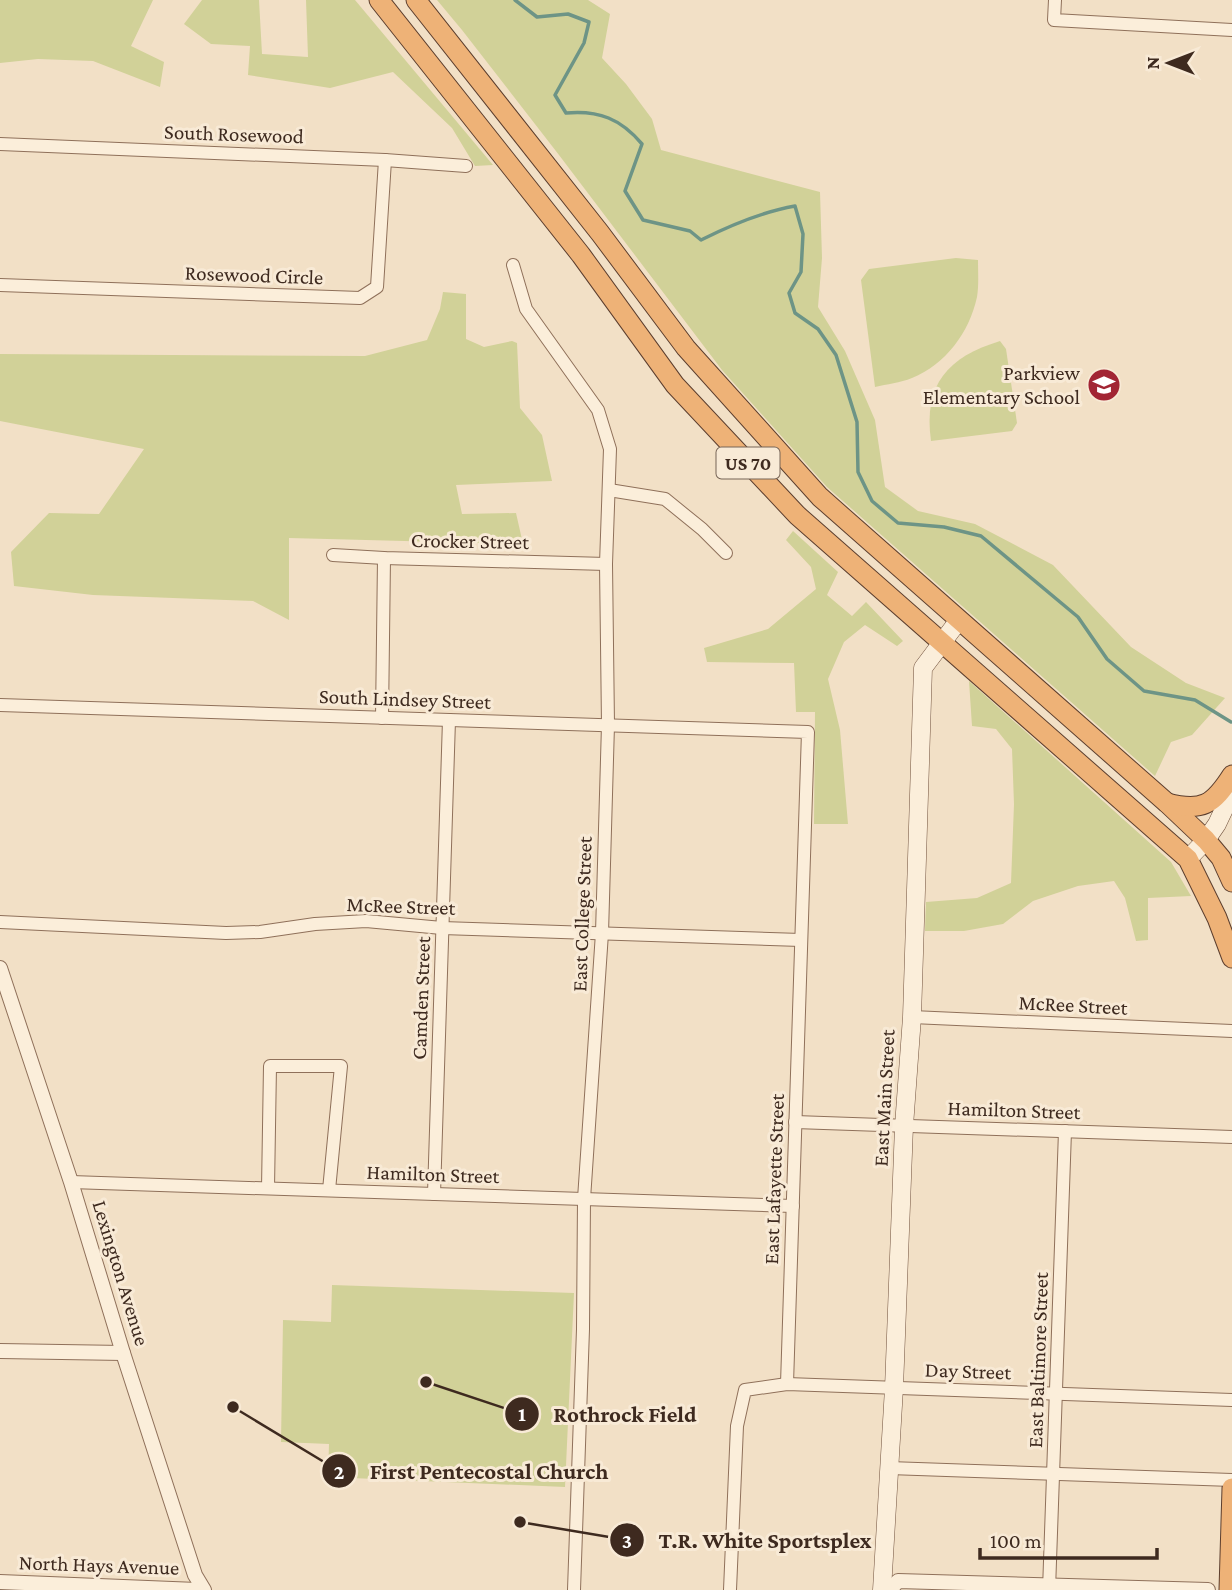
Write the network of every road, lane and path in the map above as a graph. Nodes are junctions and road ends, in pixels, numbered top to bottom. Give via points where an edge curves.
1 (379, 0) edge
2 (416, 0) edge
3 (1055, 0) edge
4 (1232, 30) edge
5 (0, 144) edge
6 (385, 160) junction
7 (466, 166) dead end
8 (513, 265) dead end
9 (0, 285) edge
10 (609, 490) junction
11 (726, 553) dead end
12 (333, 555) dead end
13 (384, 558) junction
14 (606, 564) junction
15 (959, 620) junction
16 (942, 642) junction
17 (0, 705) edge
18 (382, 718) junction
19 (449, 720) junction
20 (608, 725) junction
21 (808, 732) joint
22 (1232, 775) edge
23 (1232, 792) edge
24 (1167, 803) junction
25 (1206, 840) junction
26 (1188, 859) junction
27 (1232, 882) edge
28 (0, 922) edge
29 (442, 928) junction
30 (603, 933) junction
31 (802, 940) junction
32 (1232, 958) edge
33 (0, 968) edge
34 (912, 1017) junction
35 (1232, 1031) edge
36 (795, 1122) junction
37 (904, 1126) junction
38 (1065, 1131) junction
39 (1232, 1137) edge
40 (71, 1182) junction
41 (268, 1188) junction
42 (329, 1190) junction
43 (433, 1194) junction
44 (584, 1199) junction
45 (793, 1206) junction
46 (0, 1351) edge
47 (124, 1353) junction
48 (787, 1384) junction
49 (894, 1388) junction
50 (1056, 1393) junction
51 (1232, 1399) edge
52 (889, 1468) junction
53 (1053, 1474) junction
54 (1232, 1480) edge
55 (1232, 1488) edge
56 (0, 1582) edge
57 (1049, 1588) edge
58 (197, 1590) edge
59 (204, 1590) edge
60 (574, 1590) edge
61 (730, 1590) edge
62 (882, 1590) edge
63 (890, 1590) edge
64 (1208, 1590) edge
65 (1230, 1590) edge

1 - 16 highway, US 70 via 581,254 675,385 797,515
2 - 15 highway, US 70 via 686,348 820,497
3 - 4 street via 1054,20
5 - 6 street, South Rosewood
6 - 7 street, South Rosewood
6 - 9 street, Rosewood Circle via 376,288 360,298
8 - 10 street, East College Street via 526,309 598,410 610,449
10 - 11 street via 665,499
10 - 14 street, East College Street
12 - 13 street, Crocker Street
13 - 14 street, Crocker Street
13 - 18 street
14 - 20 street, East College Street
15 - 16 main road, East Main Street
15 - 24 highway, US 70
16 - 26 highway, US 70
16 - 34 main road, East Main Street via 923,668
17 - 18 street, South Lindsey Street
18 - 19 street, South Lindsey Street
19 - 20 street, South Lindsey Street
19 - 29 street, Camden Street
20 - 21 street, South Lindsey Street
20 - 30 street, East College Street
21 - 31 street, East Lafayette Street
22 - 24 highway via 1214,799 1198,807
23 - 25 main road
24 - 25 highway, US 70
25 - 26 main road
25 - 27 highway, US 70
26 - 32 highway, US 70
28 - 29 street, McRee Street via 226,933 366,921
29 - 30 street, McRee Street
29 - 43 street, Camden Street
30 - 31 street, McRee Street
30 - 44 street, East College Street
31 - 36 street, East Lafayette Street
33 - 40 street, Lexington Avenue
34 - 35 street, McRee Street
34 - 37 main road, East Main Street
36 - 37 street, Hamilton Street
36 - 45 street, East Lafayette Street
37 - 38 street, Hamilton Street
37 - 49 main road, East Main Street
38 - 39 street, Hamilton Street
38 - 50 street, East Baltimore Street
40 - 41 street, Hamilton Street
40 - 47 street, Lexington Avenue
41 - 42 street, Hamilton Street
41 - 42 street via 270,1066 341,1066
42 - 43 street, Hamilton Street
43 - 44 street, Hamilton Street
44 - 45 street, Hamilton Street
44 - 60 street, East College Street
45 - 48 street, East Lafayette Street
46 - 47 street
47 - 59 street, Lexington Avenue via 195,1575
48 - 49 street, Day Street
48 - 61 street via 745,1390 737,1426
49 - 50 street, Day Street
49 - 52 main road, East Main Street
50 - 51 street, Day Street
50 - 53 street, East Baltimore Street
52 - 53 street
52 - 62 main road, East Main Street
53 - 54 street
53 - 57 street, East Baltimore Street
55 - 65 highway
56 - 58 street, North Hays Avenue
57 - 63 street via 898,1581
57 - 64 street

